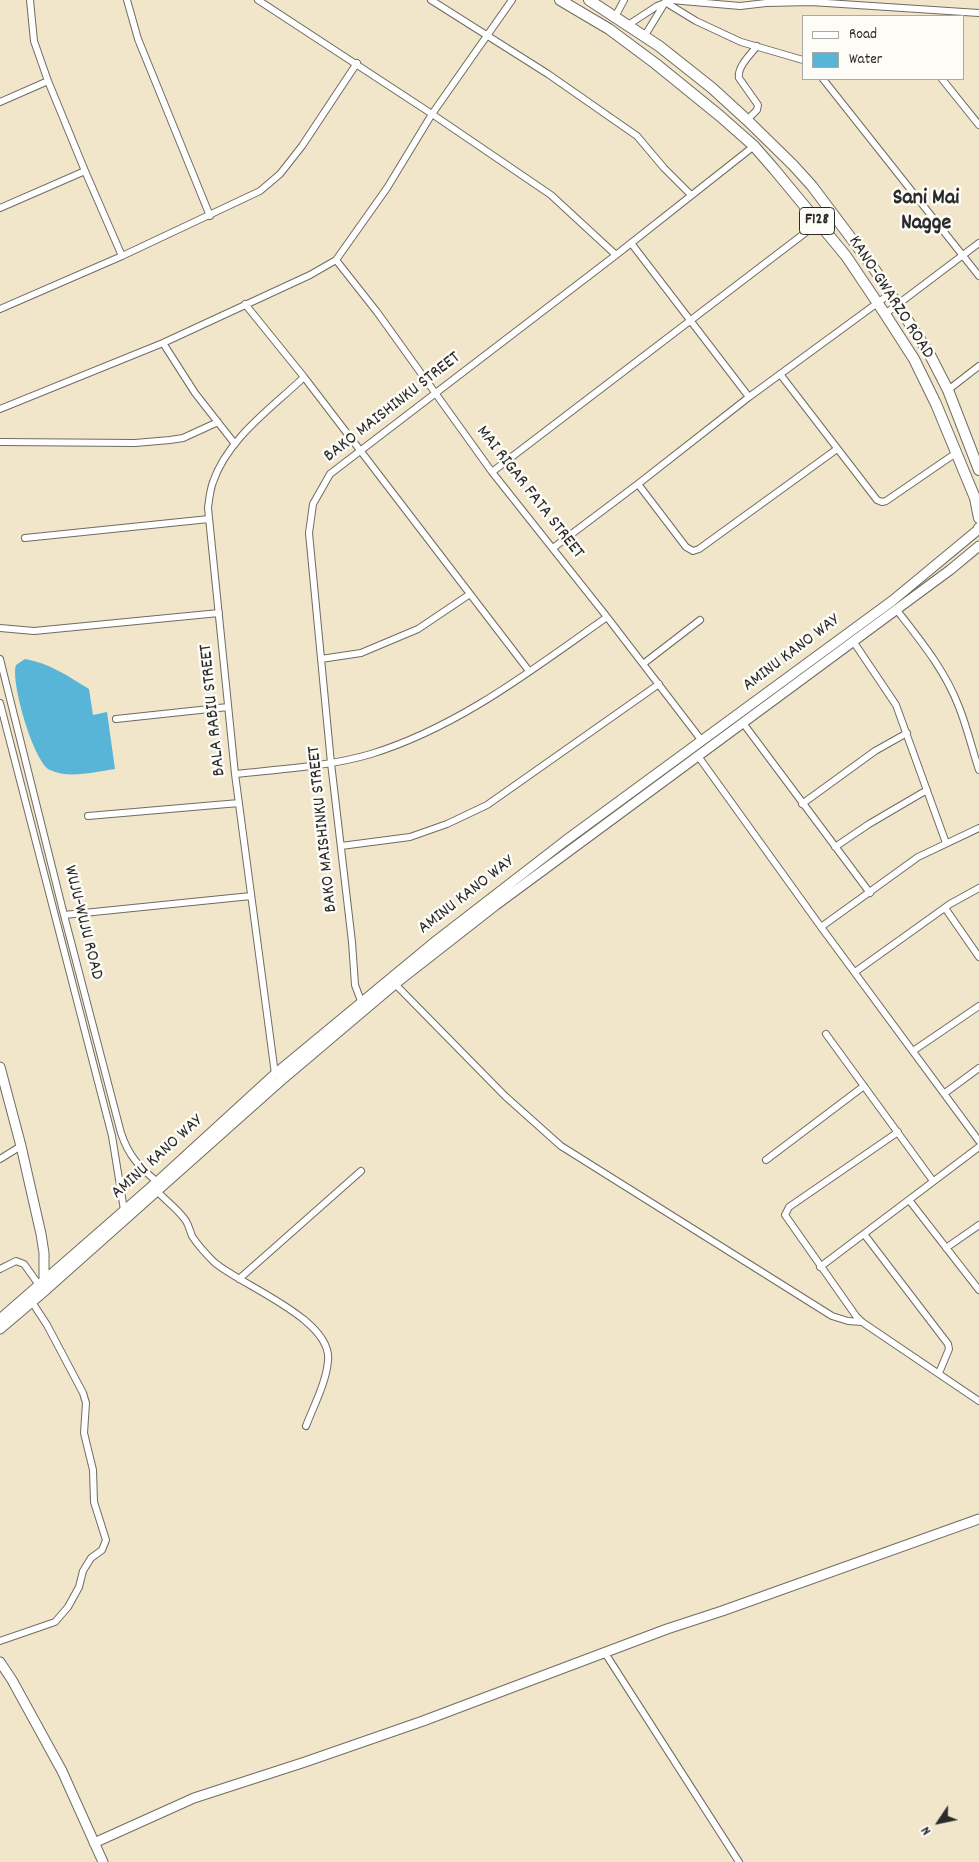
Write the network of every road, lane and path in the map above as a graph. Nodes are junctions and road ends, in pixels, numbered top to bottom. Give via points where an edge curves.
1 (30, 0) edge
2 (127, 0) edge
3 (258, 0) edge
4 (431, 0) edge
5 (512, 0) edge
6 (560, 0) edge
7 (589, 0) edge
8 (624, 0) edge
9 (667, 1) edge
10 (766, 2) edge
11 (740, 3) edge
12 (979, 13) edge
13 (615, 17) junction
14 (628, 26) junction
15 (487, 35) junction
16 (644, 37) junction
17 (757, 46) junction
18 (802, 60) edge
19 (356, 64) junction
20 (824, 80) edge
21 (943, 80) edge
22 (48, 81) junction
23 (0, 102) edge
24 (432, 114) junction
25 (747, 120) junction
26 (979, 125) edge
27 (754, 146) junction
28 (85, 171) junction
29 (691, 195) junction
30 (0, 208) edge
31 (210, 216) junction
32 (818, 224) junction
33 (631, 243) junction
34 (979, 243) edge
35 (616, 254) junction
36 (964, 255) junction
37 (122, 256) junction
38 (336, 260) junction
39 (979, 276) edge
40 (891, 293) junction
41 (877, 302) junction
42 (245, 304) junction
43 (898, 304) junction
44 (0, 309) edge
45 (885, 314) junction
46 (691, 319) junction
47 (163, 343) junction
48 (979, 366) edge
49 (780, 374) junction
50 (304, 377) junction
51 (948, 390) junction
52 (435, 394) junction
53 (749, 396) junction
54 (0, 409) edge
55 (218, 422) junction
56 (0, 442) edge
57 (235, 444) junction
58 (837, 449) junction
59 (360, 450) junction
60 (956, 453) junction
61 (979, 470) edge
62 (492, 472) junction
63 (638, 484) junction
64 (209, 518) junction
65 (979, 518) edge
66 (979, 529) edge
67 (25, 538) dead end
68 (979, 546) edge
69 (553, 548) junction
70 (470, 594) junction
71 (896, 609) junction
72 (219, 612) junction
73 (607, 617) junction
74 (700, 620) dead end
75 (0, 628) edge
76 (853, 641) junction
77 (0, 659) edge
78 (321, 659) junction
79 (643, 664) junction
80 (529, 671) junction
81 (798, 676) junction
82 (659, 684) junction
83 (0, 703) edge
84 (228, 707) junction
85 (116, 719) dead end
86 (743, 724) junction
87 (907, 734) junction
88 (702, 741) junction
89 (698, 756) junction
90 (332, 763) junction
91 (675, 766) junction
92 (979, 770) edge
93 (236, 774) junction
94 (927, 790) junction
95 (239, 803) junction
96 (802, 804) junction
97 (88, 816) dead end
98 (979, 828) edge
99 (946, 843) junction
100 (341, 846) junction
101 (835, 847) junction
102 (979, 888) edge
103 (870, 893) junction
104 (252, 896) junction
105 (945, 908) junction
106 (64, 915) junction
107 (821, 927) junction
108 (979, 957) edge
109 (411, 967) junction
110 (855, 972) junction
111 (396, 984) junction
112 (361, 1001) junction
113 (979, 1006) edge
114 (826, 1034) dead end
115 (913, 1051) junction
116 (0, 1067) edge
117 (979, 1068) edge
118 (275, 1074) junction
119 (2, 1084) edge
120 (864, 1086) junction
121 (945, 1093) junction
122 (898, 1132) junction
123 (979, 1141) edge
124 (21, 1146) junction
125 (979, 1147) edge
126 (0, 1159) edge
127 (766, 1160) dead end
128 (361, 1171) dead end
129 (933, 1181) junction
130 (157, 1187) junction
131 (909, 1200) junction
132 (124, 1210) junction
133 (979, 1224) edge
134 (864, 1234) junction
135 (946, 1248) junction
136 (820, 1267) junction
137 (0, 1270) edge
138 (239, 1279) junction
139 (41, 1283) junction
140 (979, 1290) edge
141 (32, 1302) junction
142 (0, 1318) edge
143 (862, 1322) junction
144 (0, 1329) edge
145 (939, 1373) junction
146 (979, 1401) edge
147 (306, 1426) dead end
148 (979, 1519) edge
149 (0, 1641) edge
150 (605, 1653) junction
151 (0, 1662) edge
152 (94, 1843) junction
153 (103, 1862) edge
154 (739, 1862) edge

1 - 22 street via 34,41
2 - 31 street via 138,39
3 - 19 street
4 - 15 street
5 - 15 street
6 - 27 main road, KANO-GWARZO ROAD / F128 via 609,29 656,64
7 - 13 main road, KANO-GWARZO ROAD / F128
8 - 13 street
9 - 11 street
9 - 14 street
9 - 16 street
9 - 17 street via 696,21
10 - 11 street
10 - 12 street
13 - 14 main road, KANO-GWARZO ROAD / F128
14 - 16 main road, KANO-GWARZO ROAD / F128
15 - 24 street
15 - 29 street via 637,136
16 - 25 main road, KANO-GWARZO ROAD / F128 via 698,77
17 - 18 street
17 - 25 street via 738,74 758,105
19 - 24 street
19 - 31 street via 280,174 260,191
20 - 36 street
21 - 26 street
22 - 23 street
22 - 28 street
24 - 35 street via 551,195
24 - 38 street via 387,188
25 - 40 main road, KANO-GWARZO ROAD / F128 via 812,186
27 - 29 street, BAKO MAISHINKU STREET
27 - 32 main road, KANO-GWARZO ROAD / F128
28 - 30 street
28 - 37 street
29 - 33 street, BAKO MAISHINKU STREET
31 - 37 street
32 - 41 main road, KANO-GWARZO ROAD / F128 via 846,256
32 - 46 street
33 - 35 street, BAKO MAISHINKU STREET
33 - 46 street
34 - 36 street
35 - 52 street, BAKO MAISHINKU STREET
36 - 39 street
36 - 43 street
37 - 44 street
38 - 42 street
38 - 52 street, MAI RIGAR FATA STREET
40 - 41 street
40 - 43 main road, KANO-GWARZO ROAD / F128
41 - 45 main road, KANO-GWARZO ROAD / F128
41 - 49 street
42 - 47 street
42 - 50 street
43 - 45 street
43 - 51 main road, KANO-GWARZO ROAD / F128
45 - 60 main road, KANO-GWARZO ROAD / F128 via 914,360
46 - 53 street
46 - 62 street
47 - 54 street
47 - 55 street
48 - 51 street
49 - 53 street
49 - 58 street
50 - 57 street, BALA RABIU STREET
50 - 59 street
51 - 61 main road, KANO-GWARZO ROAD / F128
52 - 59 street, BAKO MAISHINKU STREET
52 - 62 street, MAI RIGAR FATA STREET
53 - 63 street
55 - 56 street via 183,438 170,440
55 - 57 street
57 - 64 street, BALA RABIU STREET via 213,482
58 - 60 street via 877,500 882,502
58 - 63 street via 693,551 686,547
59 - 70 street
59 - 78 street, BAKO MAISHINKU STREET via 330,474 313,504 308,533
60 - 65 main road, KANO-GWARZO ROAD / F128 via 975,498
62 - 69 street, MAI RIGAR FATA STREET
63 - 69 street
64 - 67 street
64 - 72 street, BALA RABIU STREET
66 - 81 main road, AMINU KANO WAY
68 - 71 main road, AMINU KANO WAY
69 - 73 street, MAI RIGAR FATA STREET
70 - 78 street via 418,629 361,653
70 - 80 street
71 - 76 main road, AMINU KANO WAY
71 - 92 street via 943,674 959,706
72 - 75 street via 34,631
72 - 84 street, BALA RABIU STREET
73 - 79 street, MAI RIGAR FATA STREET
73 - 80 street
74 - 79 street
76 - 81 main road, AMINU KANO WAY
76 - 87 street via 896,705
77 - 106 street, WUJU-WUJU ROAD
78 - 90 street, BAKO MAISHINKU STREET
79 - 82 street, MAI RIGAR FATA STREET
80 - 90 street via 474,708 421,734 371,754
81 - 86 main road, AMINU KANO WAY
81 - 88 main road, AMINU KANO WAY
82 - 88 street, MAI RIGAR FATA STREET
82 - 100 street via 487,806 410,837
83 - 132 street, WUJU-WUJU ROAD via 112,1136
84 - 85 street
84 - 93 street, BALA RABIU STREET
86 - 89 main road, AMINU KANO WAY
86 - 96 street
87 - 94 street
87 - 96 street via 875,751
88 - 91 main road, AMINU KANO WAY
89 - 91 main road, AMINU KANO WAY
89 - 107 street
90 - 93 street
90 - 100 street, BAKO MAISHINKU STREET
91 - 109 main road, AMINU KANO WAY via 522,873
93 - 95 street, BALA RABIU STREET
94 - 99 street
94 - 101 street
95 - 97 street
95 - 104 street, BALA RABIU STREET
96 - 101 street
98 - 99 street
99 - 103 street via 918,857
100 - 112 street, BAKO MAISHINKU STREET via 355,985
101 - 103 street
102 - 105 street
103 - 107 street
104 - 106 street
104 - 118 street, BALA RABIU STREET
105 - 108 street
105 - 110 street
106 - 130 street, WUJU-WUJU ROAD via 126,1149
107 - 110 street
109 - 111 main road, AMINU KANO WAY
109 - 112 main road, AMINU KANO WAY
110 - 115 street
111 - 130 main road, AMINU KANO WAY
111 - 143 street via 505,1096 561,1146 832,1316
112 - 118 main road, AMINU KANO WAY
113 - 115 street
114 - 120 street
115 - 121 street
116 - 119 main road
117 - 121 street
118 - 130 main road, AMINU KANO WAY
119 - 124 main road
120 - 122 street
120 - 127 street
121 - 123 street
122 - 129 street
122 - 136 street via 785,1212 786,1219
124 - 126 street
124 - 139 main road via 44,1253
125 - 129 street
128 - 138 street
129 - 131 street
130 - 132 main road, AMINU KANO WAY
130 - 138 street, WUJU-WUJU ROAD via 187,1222 192,1237 214,1262
130 - 141 main road, AMINU KANO WAY
131 - 134 street
131 - 135 street
132 - 139 main road, AMINU KANO WAY
133 - 135 street
134 - 136 street
134 - 145 street via 948,1344
135 - 140 street
136 - 143 street
137 - 139 street via 16,1261 24,1264
138 - 147 street, WUJU-WUJU ROAD via 290,1309 324,1342 329,1358 326,1375
139 - 142 main road, AMINU KANO WAY
141 - 144 main road, AMINU KANO WAY
141 - 149 street via 85,1398 84,1433 93,1470 94,1502 106,1540 102,1550 91,1558 72,1600 55,1622
143 - 145 street
145 - 146 street
148 - 150 main road
150 - 152 main road via 391,1732 194,1798
150 - 154 street
151 - 152 main road via 62,1771
152 - 153 main road

